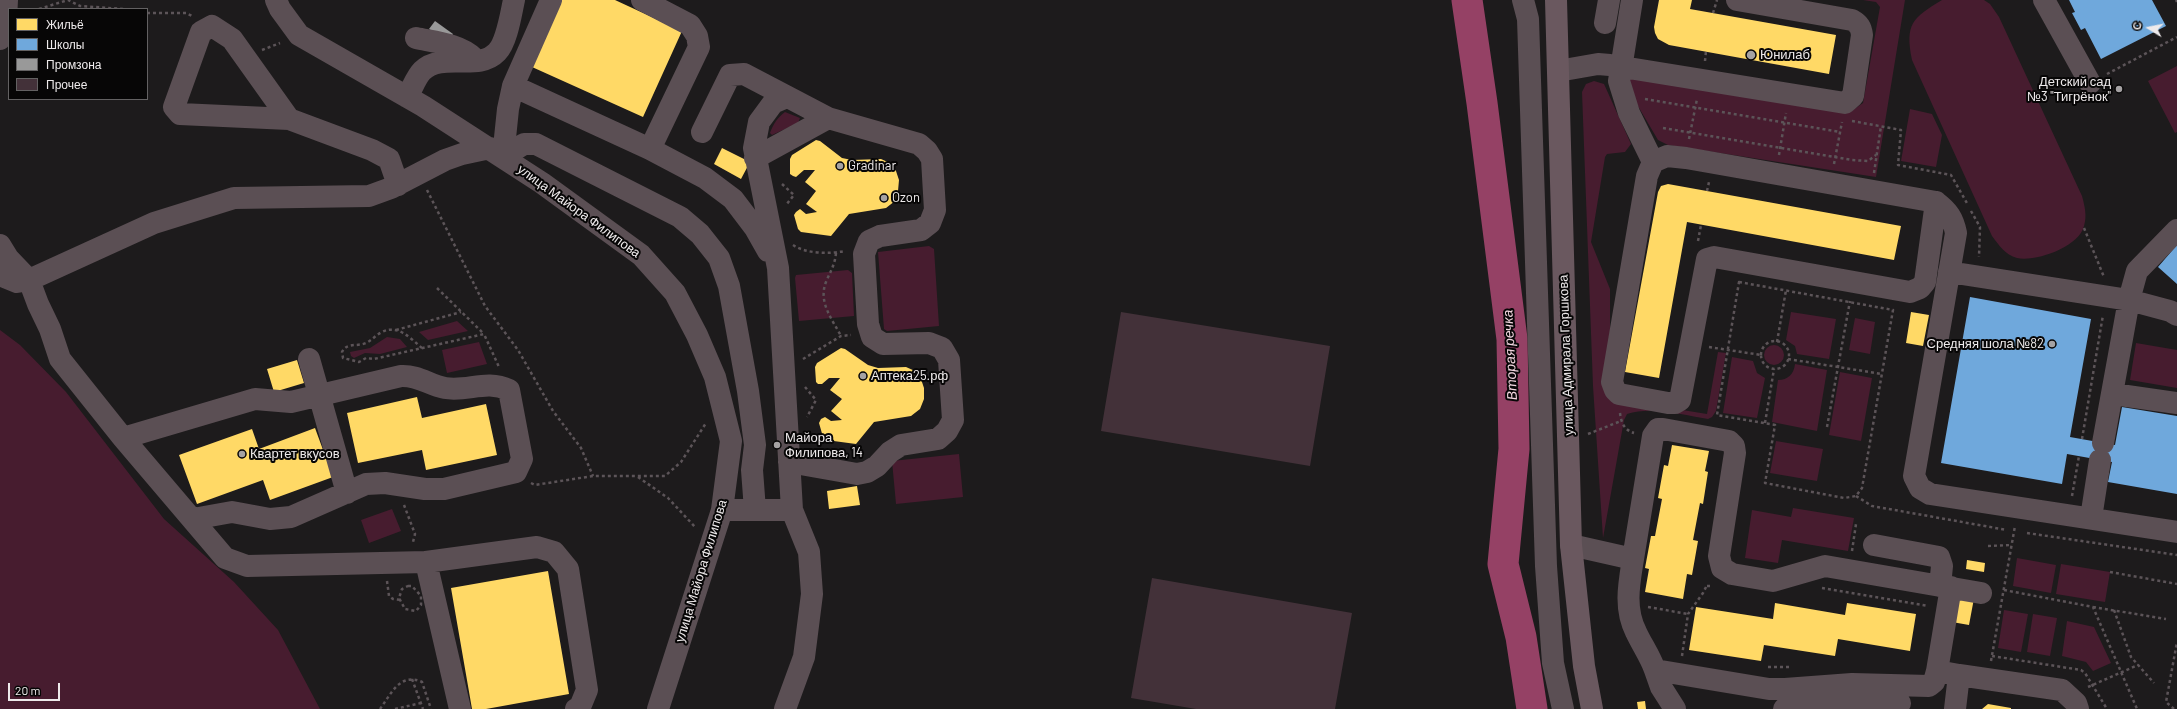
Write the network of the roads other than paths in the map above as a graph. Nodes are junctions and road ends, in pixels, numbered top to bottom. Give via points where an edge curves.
1 (7, 0) edge
2 (276, 0) edge
3 (514, 0) edge
4 (551, 0) edge
5 (642, 0) edge
6 (1523, 0) edge
7 (1556, 0) edge
8 (1609, 0) edge
9 (1632, 0) edge
10 (1737, 0) edge
11 (2044, 0) edge
12 (1605, 23) dead end
13 (416, 38) dead end
14 (0, 39) edge
15 (476, 60) junction
16 (1621, 67) junction
17 (1558, 71) junction
18 (2090, 83) road end
19 (513, 86) junction
20 (407, 97) junction
21 (787, 97) junction
22 (828, 118) junction
23 (289, 119) junction
24 (702, 132) dead end
25 (650, 149) junction
26 (497, 152) junction
27 (756, 158) junction
28 (1653, 162) junction
29 (398, 185) junction
30 (1936, 202) junction
31 (2177, 230) edge
32 (0, 245) edge
33 (778, 268) junction
34 (1949, 272) junction
35 (0, 275) edge
36 (29, 280) junction
37 (2129, 300) junction
38 (2177, 315) edge
39 (309, 359) dead end
40 (319, 394) junction
41 (2112, 394) junction
42 (2177, 403) edge
43 (123, 438) junction
44 (789, 462) junction
45 (347, 493) junction
46 (722, 510) junction
47 (755, 510) junction
48 (792, 510) junction
49 (2091, 518) junction
50 (193, 519) junction
51 (2177, 532) edge
52 (1571, 545) junction
53 (1874, 545) dead end
54 (1633, 559) junction
55 (417, 562) junction
56 (1945, 586) junction
57 (1981, 593) dead end
58 (1655, 670) junction
59 (1936, 671) junction
60 (1960, 675) junction
61 (1769, 689) junction
62 (1900, 703) dead end
63 (460, 709) edge
64 (576, 709) edge
65 (658, 709) edge
66 (785, 709) edge
67 (1563, 709) edge
68 (1592, 709) edge
69 (1674, 709) edge
70 (1783, 709) edge
71 (1954, 709) edge
72 (2078, 709) edge

1 - 14 street via 6,20
2 - 20 street, улица Майора Филипова via 299,35
3 - 15 street via 506,33 498,52 486,60
4 - 19 street
5 - 25 street via 690,25 697,36 699,47
6 - 67 street via 1528,19 1546,566 1553,663
7 - 17 main road, улица Адмирала Горшкова
8 - 12 street
9 - 16 street
10 - 16 street via 1852,20 1857,23 1862,34 1853,96 1848,102
11 - 18 street
13 - 15 street via 467,51
15 - 20 street via 434,63 422,71
16 - 17 street via 1598,64
16 - 28 street via 1619,81 1629,113
17 - 52 main road, улица Адмирала Горшкова
19 - 25 street
19 - 26 street
20 - 26 street, улица Майора Филипова
21 - 22 street
21 - 24 street via 744,74 730,75
21 - 27 street via 773,103 759,122 754,148
22 - 27 street
22 - 44 street via 919,144 932,159 935,210 930,223 921,230 880,236 869,241 864,254 868,324 872,337 883,344 929,343 942,348 949,360 953,420 947,431 938,439 901,445 867,472 857,474
23 - 23 street via 180,114 174,107 201,32 212,26 232,39
23 - 29 street via 372,150 389,159
25 - 33 street via 705,178 733,200 755,228
26 - 29 street via 462,154
26 - 46 street, улица Майора Филипова via 641,255 675,293 715,377 731,441
26 - 47 street via 524,144 536,144 680,217 700,234 719,258 729,286 748,391 755,445 752,470
27 - 33 street
28 - 30 street via 1667,156 1686,158
28 - 30 street via 1648,176 1612,382 1619,394 1668,403 1680,400 1707,259 1721,258 1910,292 1920,288 1925,282
29 - 36 street via 369,196 234,198 154,222
30 - 34 street via 1948,211 1954,221 1956,233
31 - 37 street via 2137,271
32 - 36 street via 8,258
33 - 44 street
34 - 37 street
34 - 49 street via 1915,481 1920,488 1930,494
35 - 36 street via 17,282
36 - 43 street via 60,359
37 - 38 street
37 - 41 street
39 - 40 street
40 - 43 street via 291,402 255,399
40 - 45 street
40 - 45 street via 411,375 447,388 498,385 508,390 522,459 516,472 444,489 366,484
41 - 42 street
41 - 49 street
43 - 50 street
44 - 48 street
45 - 50 street via 291,517 270,519 232,512
46 - 47 street
46 - 65 street, улица Майора Филипова
47 - 48 street
48 - 66 street via 809,552 812,594 804,657
49 - 51 street
50 - 55 street via 225,558 247,566
52 - 54 street
52 - 68 main road, улица Адмирала Горшкова via 1584,666
53 - 56 street via 1939,557
54 - 56 street via 1653,436 1658,429 1663,429 1729,440 1734,446 1719,556 1722,568 1732,574 1772,581 1825,566
54 - 58 street via 1628,603 1635,631
55 - 63 street
55 - 64 street via 537,547 554,552 568,569 587,690 580,707
56 - 57 street
56 - 59 street
58 - 61 street
58 - 69 street via 1661,687
59 - 60 street
59 - 61 street via 1934,682 1930,686 1852,684
60 - 71 street
60 - 72 street via 2062,690 2076,703
61 - 70 street via 1769,700 1773,706
62 - 70 street via 1864,700

